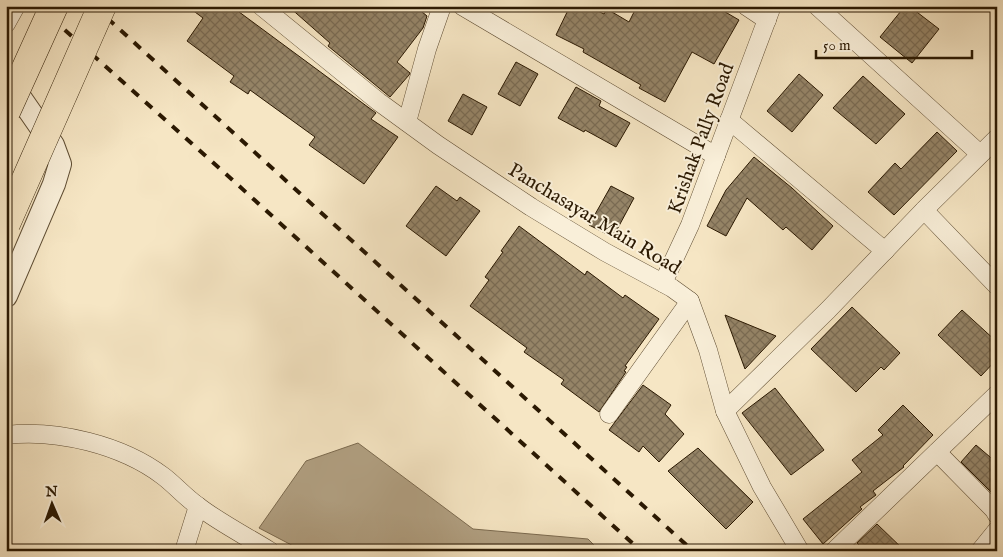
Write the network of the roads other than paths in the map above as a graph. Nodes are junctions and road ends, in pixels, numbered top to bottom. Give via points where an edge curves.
1 (16, 6) edge
2 (54, 6) edge
3 (102, 6) edge
4 (261, 6) edge
5 (442, 6) edge
6 (462, 6) edge
7 (746, 6) edge
8 (817, 6) edge
9 (770, 13) edge
10 (6, 24) edge
11 (6, 77) edge
12 (6, 112) edge
13 (729, 120) junction
14 (407, 122) junction
15 (997, 138) edge
16 (980, 154) junction
17 (716, 156) junction
18 (924, 210) junction
19 (6, 224) edge
20 (885, 251) junction
21 (663, 283) junction
22 (997, 286) edge
23 (6, 296) edge
24 (690, 301) junction
25 (997, 394) edge
26 (725, 411) junction
27 (609, 414) dead end
28 (6, 435) edge
29 (937, 452) junction
30 (198, 506) junction
31 (997, 515) edge
32 (997, 530) edge
33 (184, 551) edge
34 (270, 551) edge
35 (800, 551) edge
36 (834, 551) edge
37 (980, 551) edge

1 - 10 street
2 - 12 main road, bridge
3 - 19 main road, bridge
4 - 14 street, Panchasayar Main Road
5 - 14 street
6 - 17 street
7 - 9 street
8 - 16 street
9 - 13 street, Krishak Pally Road
11 - 23 street via 53,145 60,164
13 - 17 street, Krishak Pally Road
13 - 20 street
14 - 21 street, Panchasayar Main Road via 531,207
15 - 16 street
16 - 18 street
17 - 21 street, Krishak Pally Road via 690,225
18 - 20 street
18 - 22 street
20 - 26 street
21 - 24 street, Panchasayar Main Road
24 - 26 street, Panchasayar Main Road
24 - 27 street
25 - 29 street
26 - 35 street, Panchasayar Main Road via 762,487
28 - 30 street via 21,433 76,439 122,452 162,476
29 - 31 street
29 - 36 street
30 - 33 street
30 - 34 street
32 - 37 street

